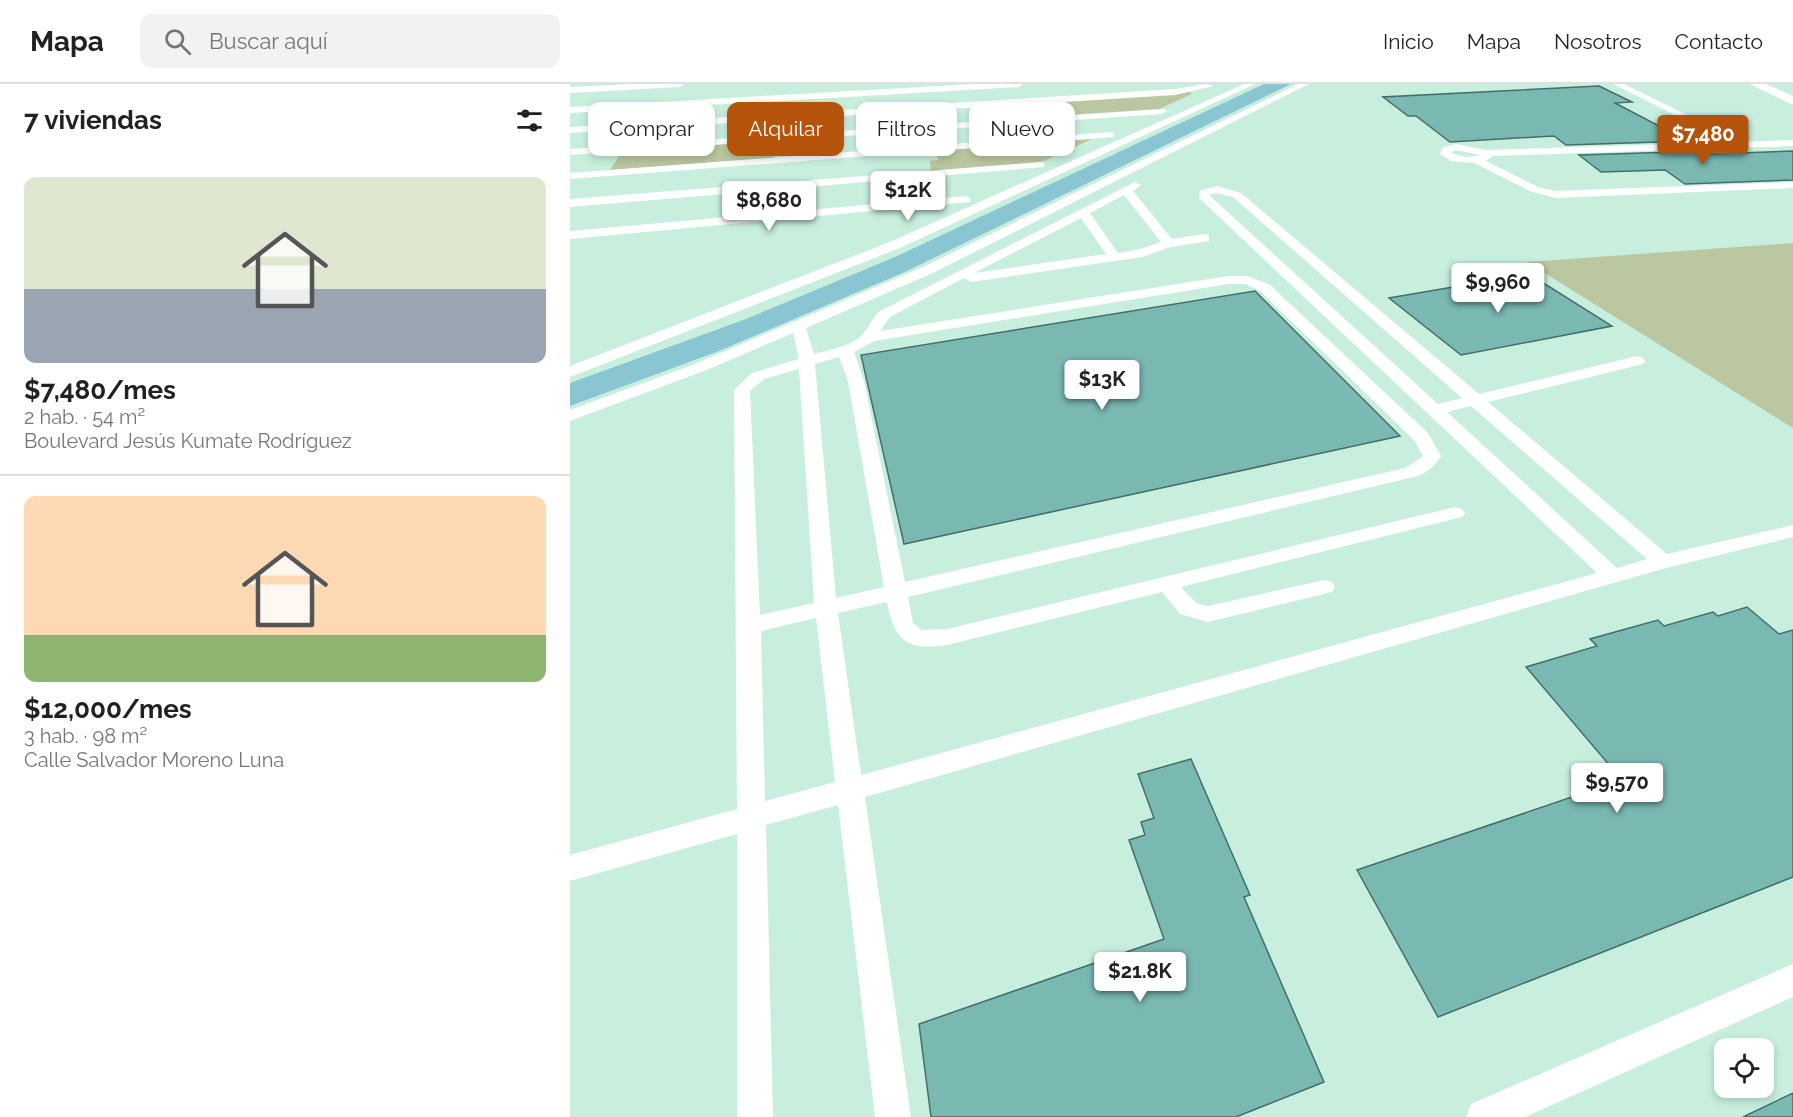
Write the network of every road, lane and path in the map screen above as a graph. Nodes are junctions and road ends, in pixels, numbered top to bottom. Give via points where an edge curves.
1 (680, 84) edge
2 (786, 84) edge
3 (1019, 84) edge
4 (1189, 84) edge
5 (1305, 84) edge
6 (1617, 84) edge
7 (1756, 84) edge
8 (1775, 84) edge
9 (1781, 84) edge
10 (596, 89) junction
11 (851, 89) edge
12 (1220, 89) edge
13 (570, 90) edge
14 (1793, 91) edge
15 (781, 98) junction
16 (1793, 101) edge
17 (574, 110) edge
18 (1162, 111) junction
19 (1690, 119) dead end
20 (715, 121) edge
21 (588, 129) edge
22 (570, 130) edge
23 (1110, 135) junction
24 (715, 142) edge
25 (1793, 143) edge
26 (1080, 148) dead end
27 (588, 151) edge
28 (570, 152) edge
29 (1486, 153) junction
30 (1476, 160) junction
31 (570, 176) edge
32 (699, 179) junction
33 (1011, 179) dead end
34 (1793, 185) edge
35 (570, 203) edge
36 (1084, 213) junction
37 (926, 216) dead end
38 (570, 235) edge
39 (882, 236) dead end
40 (1204, 238) dead end
41 (1169, 243) junction
42 (895, 245) junction
43 (1114, 257) junction
44 (951, 281) junction
45 (798, 327) junction
46 (870, 337) junction
47 (845, 350) junction
48 (1637, 360) dead end
49 (807, 363) junction
50 (570, 372) edge
51 (1474, 401) junction
52 (1434, 410) junction
53 (570, 416) edge
54 (1455, 513) dead end
55 (1793, 531) edge
56 (1663, 562) junction
57 (1614, 577) junction
58 (1167, 583) junction
59 (1323, 587) dead end
60 (897, 593) junction
61 (826, 609) junction
62 (749, 626) junction
63 (848, 791) junction
64 (751, 819) junction
65 (570, 868) edge
66 (1793, 980) edge
67 (755, 1117) edge
68 (893, 1117) edge
69 (1484, 1117) edge

1 - 10 street
2 - 15 street
3 - 11 street
4 - 12 street
5 - 45 street via 928,270
6 - 19 street
7 - 16 highway
8 - 14 highway
9 - 14 highway
10 - 13 street
10 - 17 street
11 - 15 street
12 - 18 street
12 - 20 street
12 - 42 street
15 - 17 street
18 - 23 street
18 - 24 street
21 - 22 street
23 - 26 street
23 - 32 street
25 - 29 street
27 - 28 street
29 - 30 street via 1486,158
29 - 30 street via 1463,147 1444,152 1454,158
30 - 34 street via 1534,189 1555,195
31 - 32 street
32 - 33 street via 1045,163
32 - 35 street
36 - 41 street via 1131,188
36 - 43 street
36 - 44 street
37 - 38 street via 969,198
39 - 42 street
40 - 41 street
41 - 43 street via 1142,253
42 - 50 street
43 - 44 street
44 - 46 street via 879,318
45 - 49 street via 805,341
45 - 53 street
46 - 47 street
46 - 60 street via 1248,280 1265,288 1429,446 1432,456 1411,472
47 - 49 street
47 - 60 street via 856,381
48 - 51 street
49 - 61 street
49 - 62 street via 758,376 742,390
51 - 52 street
51 - 52 street via 1237,195 1217,189 1203,193
51 - 56 street
52 - 57 street
54 - 58 street
55 - 56 street
56 - 57 street
57 - 63 street
58 - 59 street via 1185,609 1208,614
58 - 60 street via 926,640 907,633
60 - 61 street
61 - 62 street
61 - 63 street
62 - 64 street
63 - 64 street
63 - 68 street
64 - 65 street
64 - 67 street
66 - 69 street

